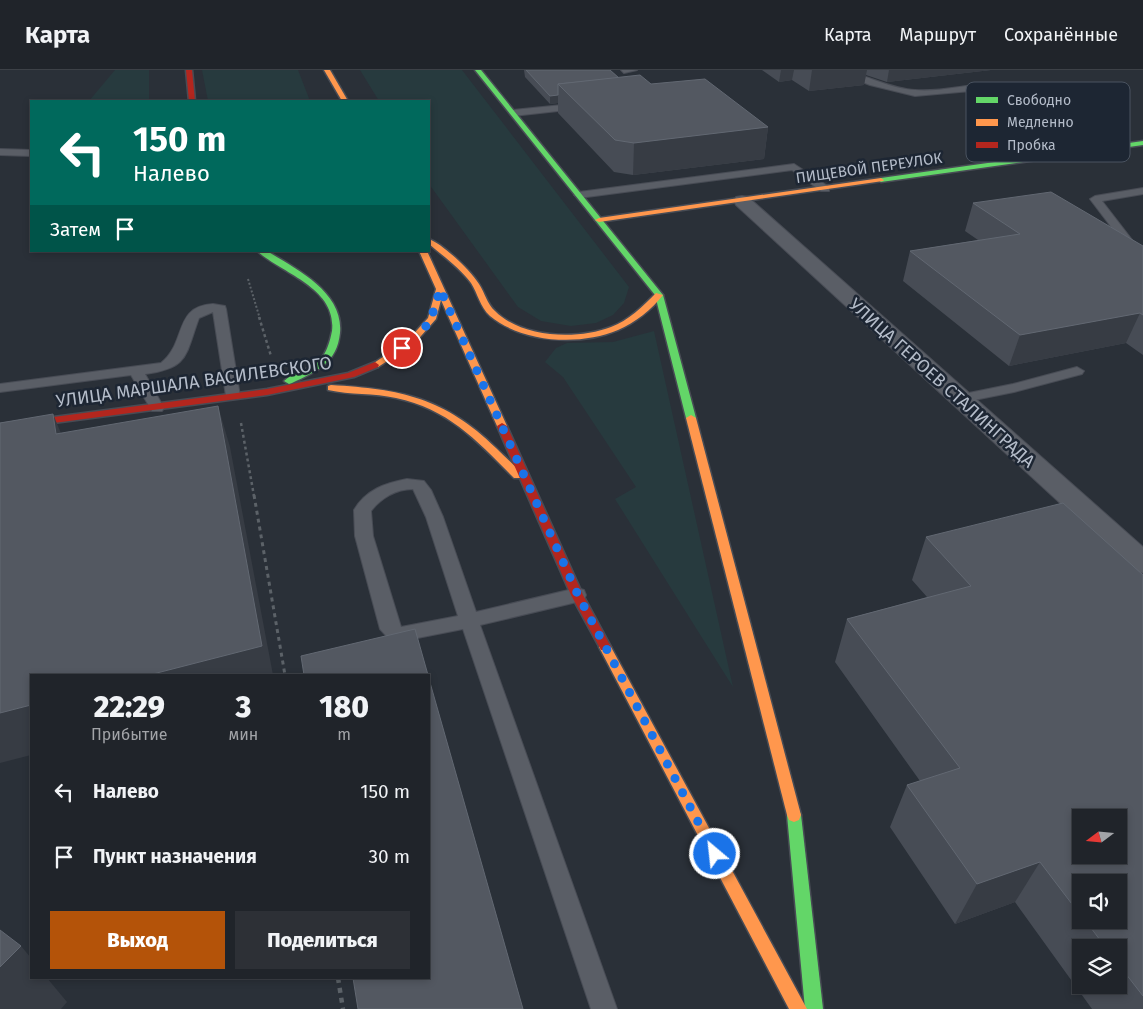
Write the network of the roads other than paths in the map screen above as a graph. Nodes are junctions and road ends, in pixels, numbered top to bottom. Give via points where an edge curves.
1 (189, 70) edge
2 (327, 70) edge
3 (478, 70) edge
4 (839, 70) edge
5 (966, 88) edge
6 (192, 100) edge
7 (344, 100) edge
8 (590, 105) edge
9 (513, 113) junction
10 (1143, 143) edge
11 (1130, 145) edge
12 (0, 152) edge
13 (30, 153) edge
14 (1012, 162) edge
15 (825, 189) junction
16 (1143, 191) edge
17 (580, 195) junction
18 (742, 201) junction
19 (599, 220) junction
20 (430, 242) edge
21 (262, 252) edge
22 (423, 252) edge
23 (1143, 253) edge
24 (440, 289) junction
25 (659, 295) junction
26 (136, 371) junction
27 (1077, 371) dead end
28 (0, 388) edge
29 (267, 392) junction
30 (232, 396) junction
31 (959, 399) junction
32 (156, 408) junction
33 (0, 427) edge
34 (530, 489) junction
35 (1143, 563) edge
36 (578, 595) junction
37 (469, 619) junction
38 (604, 1009) edge
39 (798, 1009) edge
40 (814, 1009) edge

1 - 6 street
2 - 7 street
3 - 9 street
4 - 5 lane via 873,83 915,93
8 - 9 lane
9 - 17 street
10 - 11 street, ПИЩЕВОЙ ПЕРЕУЛОК
12 - 13 lane
14 - 15 street, ПИЩЕВОЙ ПЕРЕУЛОК
15 - 17 lane via 794,168
15 - 18 street, ПИЩЕВОЙ ПЕРЕУЛОК
16 - 23 lane via 1095,199 1132,247
17 - 19 street
18 - 19 street, ПИЩЕВОЙ ПЕРЕУЛОК
18 - 31 street, УЛИЦА ГЕРОЕВ СТАЛИНГРАДА
19 - 25 street
20 - 25 street via 465,271 493,314 513,326 544,334 577,336 612,330 634,319
21 - 29 street via 316,288 335,309 338,324 336,340 320,366
22 - 24 street
24 - 29 street, УЛИЦА МАРШАЛА ВАСИЛЕВСКОГО via 432,319 411,342 373,366 323,382
24 - 34 street
25 - 40 street via 796,821
26 - 28 lane
26 - 30 lane via 165,366 178,357 193,316 206,309 220,309
26 - 32 lane
27 - 31 lane
29 - 30 street, УЛИЦА МАРШАЛА ВАСИЛЕВСКОГО
29 - 34 street via 328,388 379,390 425,403 458,421
30 - 32 street, УЛИЦА МАРШАЛА ВАСИЛЕВСКОГО
31 - 35 street, УЛИЦА ГЕРОЕВ СТАЛИНГРАДА
32 - 33 street, УЛИЦА МАРШАЛА ВАСИЛЕВСКОГО
34 - 36 street
36 - 37 lane
36 - 39 street
37 - 37 lane via 424,490 418,485 407,484 372,498 362,510 364,536 390,630 398,635
37 - 38 lane

